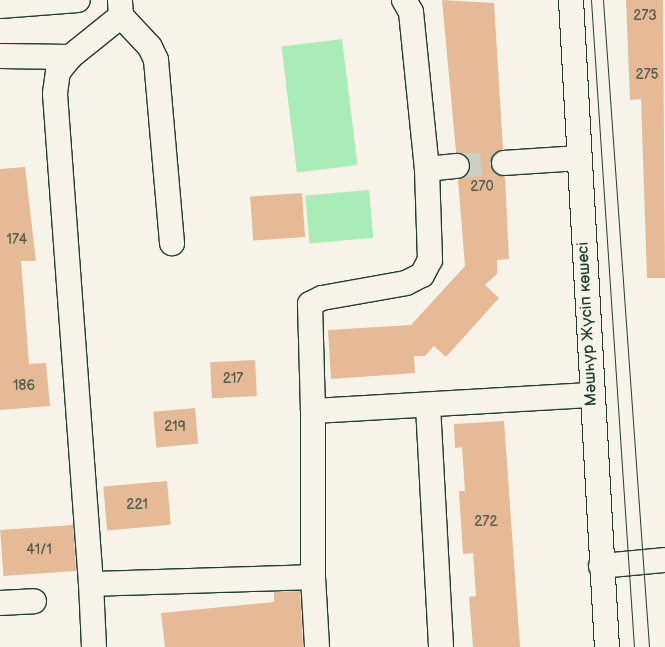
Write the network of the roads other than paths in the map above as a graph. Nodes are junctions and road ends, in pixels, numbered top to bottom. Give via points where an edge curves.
1 (78, 0) edge
2 (404, 0) edge
3 (570, 0) edge
4 (0, 6) edge
5 (121, 8) edge
6 (0, 56) edge
7 (70, 57) junction
8 (579, 158) junction
9 (504, 163) tunnel mouth
10 (457, 166) tunnel mouth
11 (427, 169) junction
12 (172, 244) dead end
13 (591, 395) junction
14 (428, 406) junction
15 (313, 411) junction
16 (665, 560) edge
17 (601, 566) junction
18 (313, 577) junction
19 (92, 584) junction
20 (34, 601) dead end
21 (0, 604) edge
22 (94, 647) edge
23 (317, 647) edge
24 (441, 647) edge
25 (607, 647) edge

1 - 4 street
2 - 11 street via 411,12
3 - 8 street, Мәшһүр Жүсіп көшесі
5 - 7 street
5 - 12 street via 150,46 156,60
6 - 7 street
7 - 19 street via 58,72 55,93
8 - 9 street
8 - 13 street, Мәшһүр Жүсіп көшесі
10 - 11 street
11 - 15 street via 430,260 422,275 406,283 322,298 310,304
13 - 14 street
13 - 17 street, Мәшһүр Жүсіп көшесі
14 - 15 street
14 - 24 street
15 - 18 street
16 - 17 street
17 - 25 street, Мәшһүр Жүсіп көшесі
18 - 19 street
18 - 23 street
19 - 22 street
20 - 21 street

